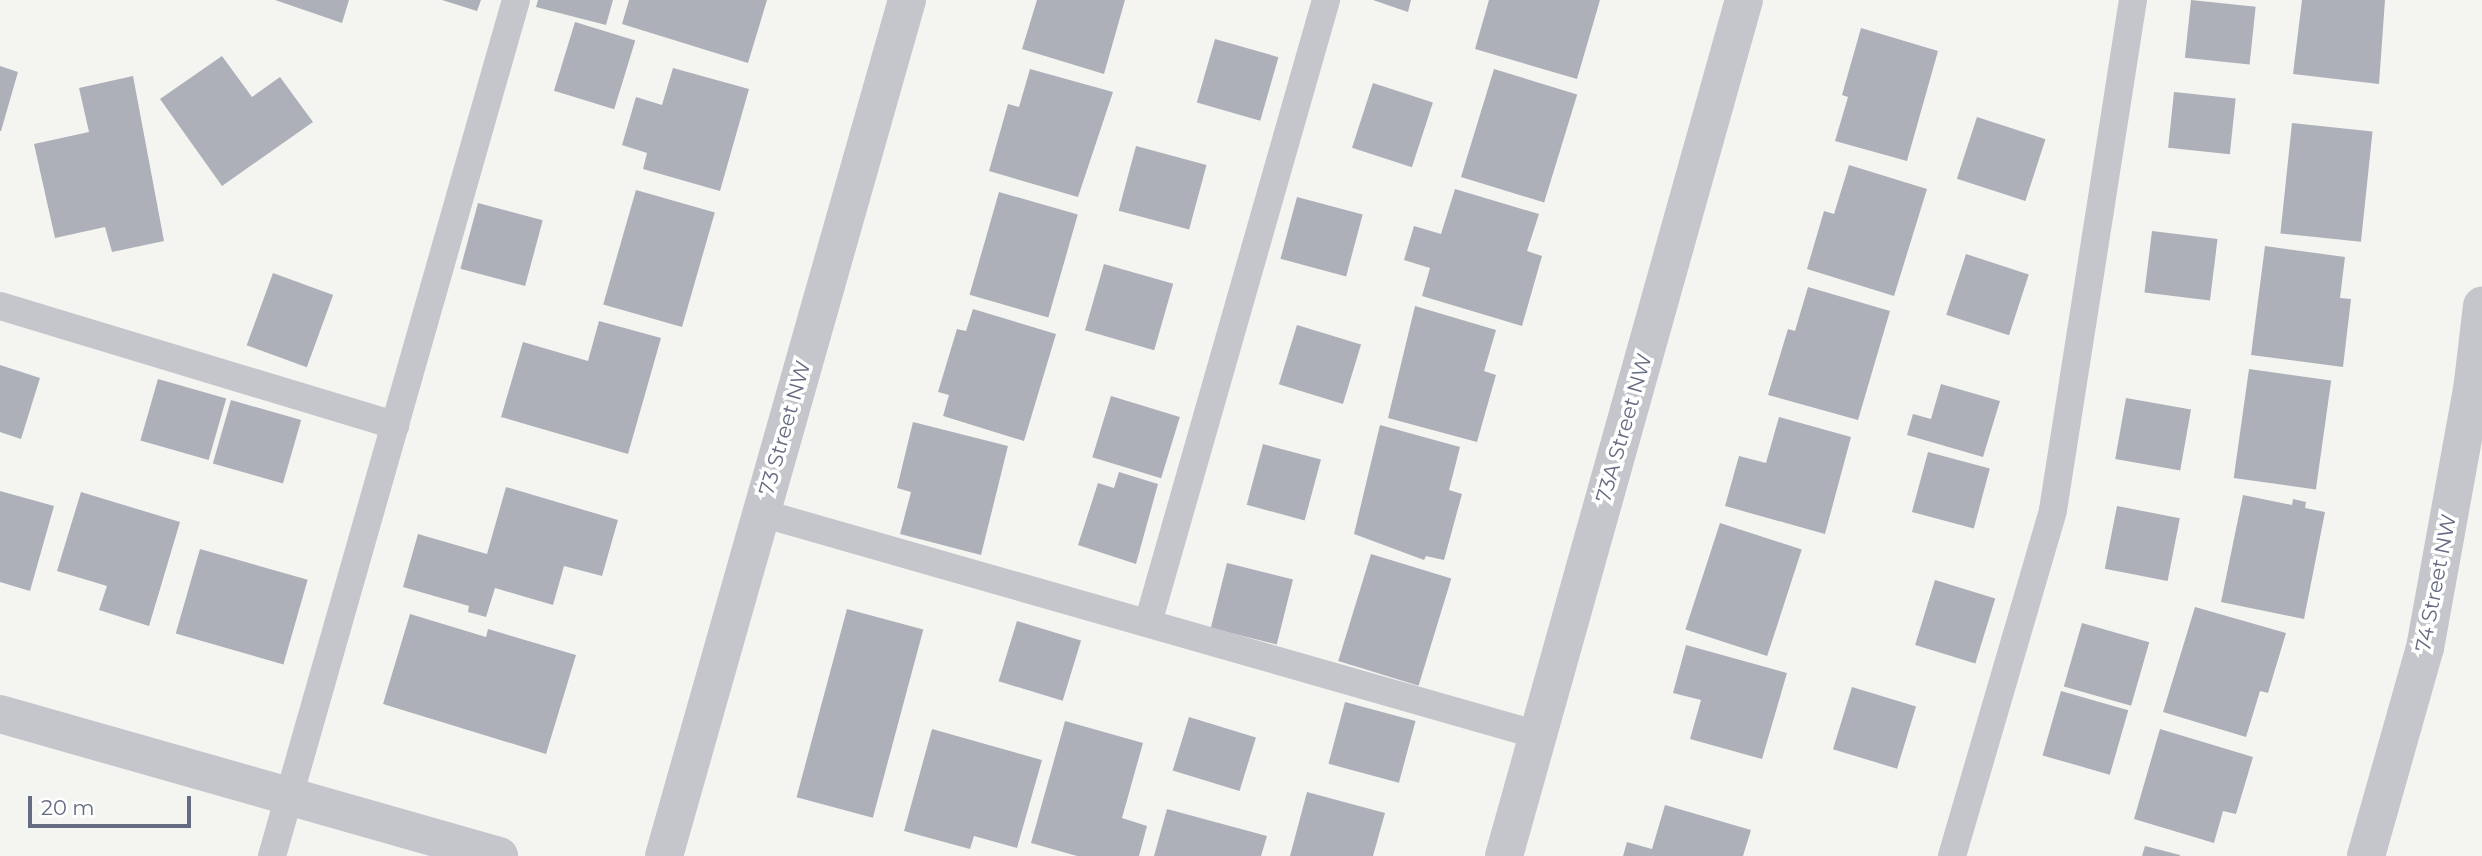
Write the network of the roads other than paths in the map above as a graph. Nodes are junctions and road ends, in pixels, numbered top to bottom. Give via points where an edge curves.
1 (516, 0) edge
2 (907, 0) edge
3 (1326, 0) edge
4 (1744, 0) edge
5 (2133, 0) edge
6 (0, 306) edge
7 (2482, 306) edge
8 (395, 425) junction
9 (761, 513) junction
10 (1148, 623) junction
11 (0, 714) edge
12 (1538, 735) junction
13 (290, 795) junction
14 (272, 856) edge
15 (499, 856) edge
16 (664, 856) edge
17 (1504, 856) edge
18 (1952, 856) edge
19 (2366, 856) edge

1 - 8 lane
2 - 9 street, 73 Street NW
3 - 10 lane
4 - 12 street, 73A Street NW
5 - 18 lane via 2053,510
6 - 8 lane
7 - 19 street, 74 Street NW via 2472,390 2425,648
8 - 13 lane
9 - 10 lane
9 - 16 street, 73 Street NW
10 - 12 lane
11 - 13 street
12 - 17 street, 73A Street NW
13 - 14 lane
13 - 15 street

